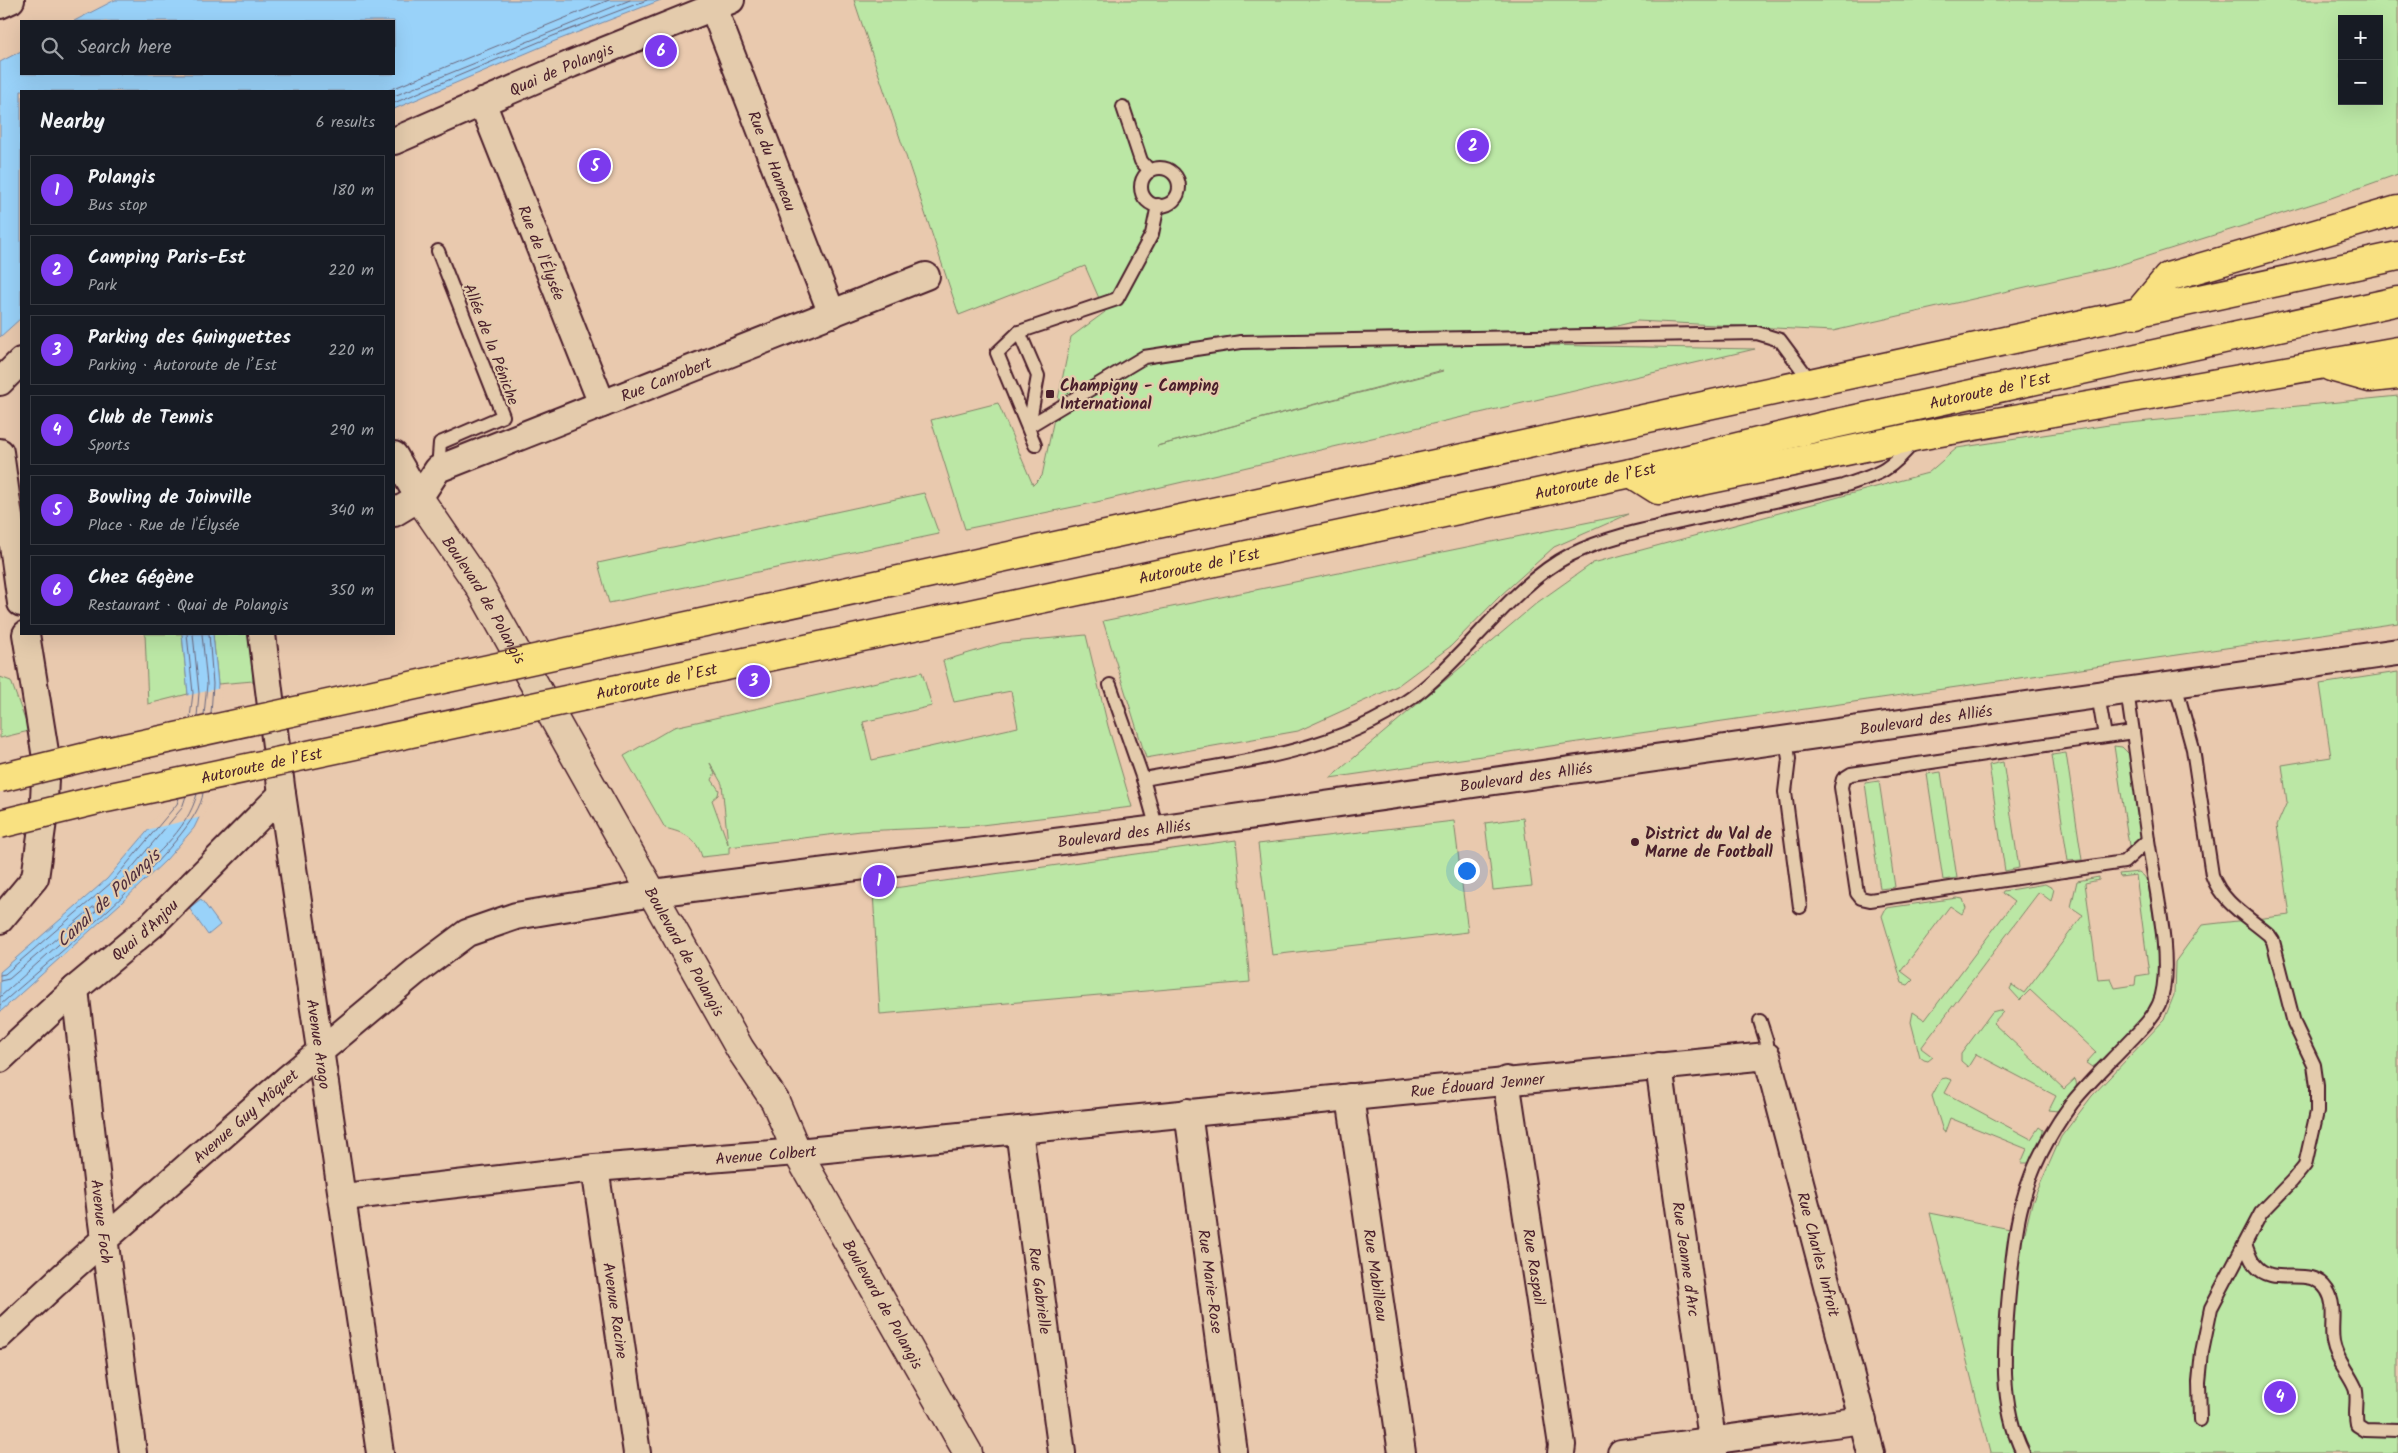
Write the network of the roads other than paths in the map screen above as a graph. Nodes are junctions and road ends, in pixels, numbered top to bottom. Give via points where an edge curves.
1 (11, 0) edge
2 (722, 4) edge
3 (0, 5) edge
4 (482, 102) junction
5 (1123, 107) dead end
6 (395, 141) edge
7 (1150, 171) junction
8 (1158, 205) junction
9 (2398, 210) edge
10 (438, 251) dead end
11 (2398, 256) edge
12 (926, 276) dead end
13 (2398, 302) edge
14 (832, 314) junction
15 (2137, 314) junction
16 (1019, 332) junction
17 (2398, 352) edge
18 (20, 362) edge
19 (2325, 365) junction
20 (2398, 375) edge
21 (0, 382) edge
22 (1812, 383) junction
23 (602, 404) junction
24 (1029, 426) junction
25 (1918, 436) junction
26 (1035, 445) dead end
27 (0, 452) edge
28 (395, 457) edge
29 (438, 469) junction
30 (1631, 473) junction
31 (419, 498) junction
32 (395, 512) edge
33 (20, 596) edge
34 (26, 635) edge
35 (262, 635) edge
36 (2398, 652) edge
37 (2175, 684) junction
38 (1110, 685) dead end
39 (2126, 691) junction
40 (2098, 695) junction
41 (2133, 732) junction
42 (2105, 736) junction
43 (1786, 740) junction
44 (0, 778) edge
45 (1143, 779) junction
46 (282, 794) junction
47 (0, 824) edge
48 (1157, 830) junction
49 (2148, 840) junction
50 (653, 893) junction
51 (1800, 907) dead end
52 (0, 920) edge
53 (75, 989) junction
54 (1760, 1022) dead end
55 (321, 1050) junction
56 (1766, 1056) junction
57 (0, 1059) edge
58 (1659, 1066) junction
59 (1506, 1080) junction
60 (1350, 1097) junction
61 (1188, 1112) junction
62 (1019, 1130) junction
63 (797, 1152) junction
64 (595, 1168) junction
65 (344, 1197) junction
66 (105, 1239) junction
67 (2245, 1244) junction
68 (0, 1335) edge
69 (1863, 1420) junction
70 (2200, 1420) dead end
71 (2398, 1431) edge
72 (1713, 1447) edge
73 (133, 1453) edge
74 (380, 1453) edge
75 (637, 1453) edge
76 (968, 1453) edge
77 (1062, 1453) edge
78 (1234, 1453) edge
79 (1402, 1453) edge
80 (1561, 1453) edge
81 (1621, 1453) edge
82 (1871, 1453) edge
83 (2023, 1453) edge

1 - 3 street
2 - 4 street, Quai de Polangis
2 - 14 street, Rue du Hameau
4 - 6 street, Quai de Polangis
4 - 23 street, Rue de l'Élysée
5 - 7 lane via 1141,161
7 - 8 lane via 1142,179 1142,191 1147,201
7 - 8 lane via 1170,170 1179,184 1174,200
8 - 16 lane via 1152,234 1117,299
9 - 15 highway via 2168,277
10 - 29 lane, Allée de la Péniche via 503,416 440,443
11 - 15 highway
12 - 14 street, Rue Canrobert
13 - 30 highway, Autoroute de l’Est via 1820,427
14 - 23 street, Rue Canrobert
15 - 22 highway
16 - 24 lane via 1038,376
16 - 24 lane via 997,353
17 - 19 highway
18 - 21 street
19 - 20 highway via 2370,378
19 - 25 highway
22 - 24 lane via 1780,340 1757,333 1242,342 1144,357
22 - 44 highway, bridge via 112,750
23 - 29 street, Rue Canrobert
24 - 26 lane
25 - 30 highway via 1658,490
25 - 45 lane via 1900,460 1879,474 1843,486 1612,539 1569,556 1534,580 1423,690 1382,716 1338,737 1252,760
27 - 33 street
28 - 31 street, Boulevard de Polangis
29 - 31 street
30 - 47 highway, Autoroute de l’Est, bridge via 116,796
31 - 32 street
31 - 50 street, Boulevard de Polangis via 478,584
34 - 52 street via 46,758 43,821 35,878
35 - 46 street, Avenue Arago
36 - 37 street, Boulevard des Alliés
37 - 39 street, Boulevard des Alliés
37 - 67 lane via 2193,749 2212,874 2228,902 2273,941 2294,1023 2314,1066 2316,1078 2317,1112 2305,1165 2261,1213
38 - 45 lane
39 - 40 street, Boulevard des Alliés
39 - 41 lane
40 - 42 lane
40 - 43 street, Boulevard des Alliés
41 - 42 lane
41 - 49 lane
42 - 49 lane via 1851,774 1843,778 1840,787 1856,893 1870,900 2124,862
43 - 48 street, Boulevard des Alliés
43 - 51 lane via 1789,759 1785,792
45 - 48 lane
46 - 53 street, Quai d'Anjou via 152,925
46 - 55 street, Avenue Arago
48 - 50 street, Boulevard des Alliés
49 - 83 lane via 2165,970 2160,1004 2150,1020 2092,1080 2056,1126 2030,1178 2016,1231 2004,1365 2008,1402
50 - 55 street, Avenue Guy Môquet via 516,916 467,933
50 - 63 street, Boulevard de Polangis via 740,1049 775,1101
53 - 57 street, Quai d'Anjou
53 - 66 street, Avenue Foch
54 - 56 lane via 1767,1043
55 - 65 street, Avenue Arago
55 - 66 street, Avenue Guy Môquet
56 - 58 street, Rue Édouard Jenner
56 - 69 street, Rue Charles Infroit
58 - 59 street, Rue Édouard Jenner
58 - 72 street, Rue Jeanne d'Arc
59 - 60 street, Rue Édouard Jenner
59 - 80 street, Rue Raspail
60 - 61 street, Rue Édouard Jenner
60 - 79 street, Rue Mabilleau
61 - 62 street, Avenue Colbert
61 - 78 street, Rue Marie-Rose
62 - 63 street, Avenue Colbert
62 - 77 street, Rue Gabrielle
63 - 64 street, Avenue Colbert
63 - 76 street, Boulevard de Polangis
64 - 65 street, Avenue Colbert
64 - 75 street, Avenue Racine
65 - 74 street, Avenue Arago
66 - 68 street, Avenue Guy Môquet
66 - 73 street, Avenue Foch
67 - 70 lane via 2206,1322 2199,1382
67 - 71 lane via 2254,1264 2262,1272 2270,1276 2308,1276 2327,1289 2332,1302 2332,1341 2337,1359 2355,1388 2357,1425 2365,1430
69 - 72 street
69 - 82 street, Rue Charles Infroit
72 - 81 street

